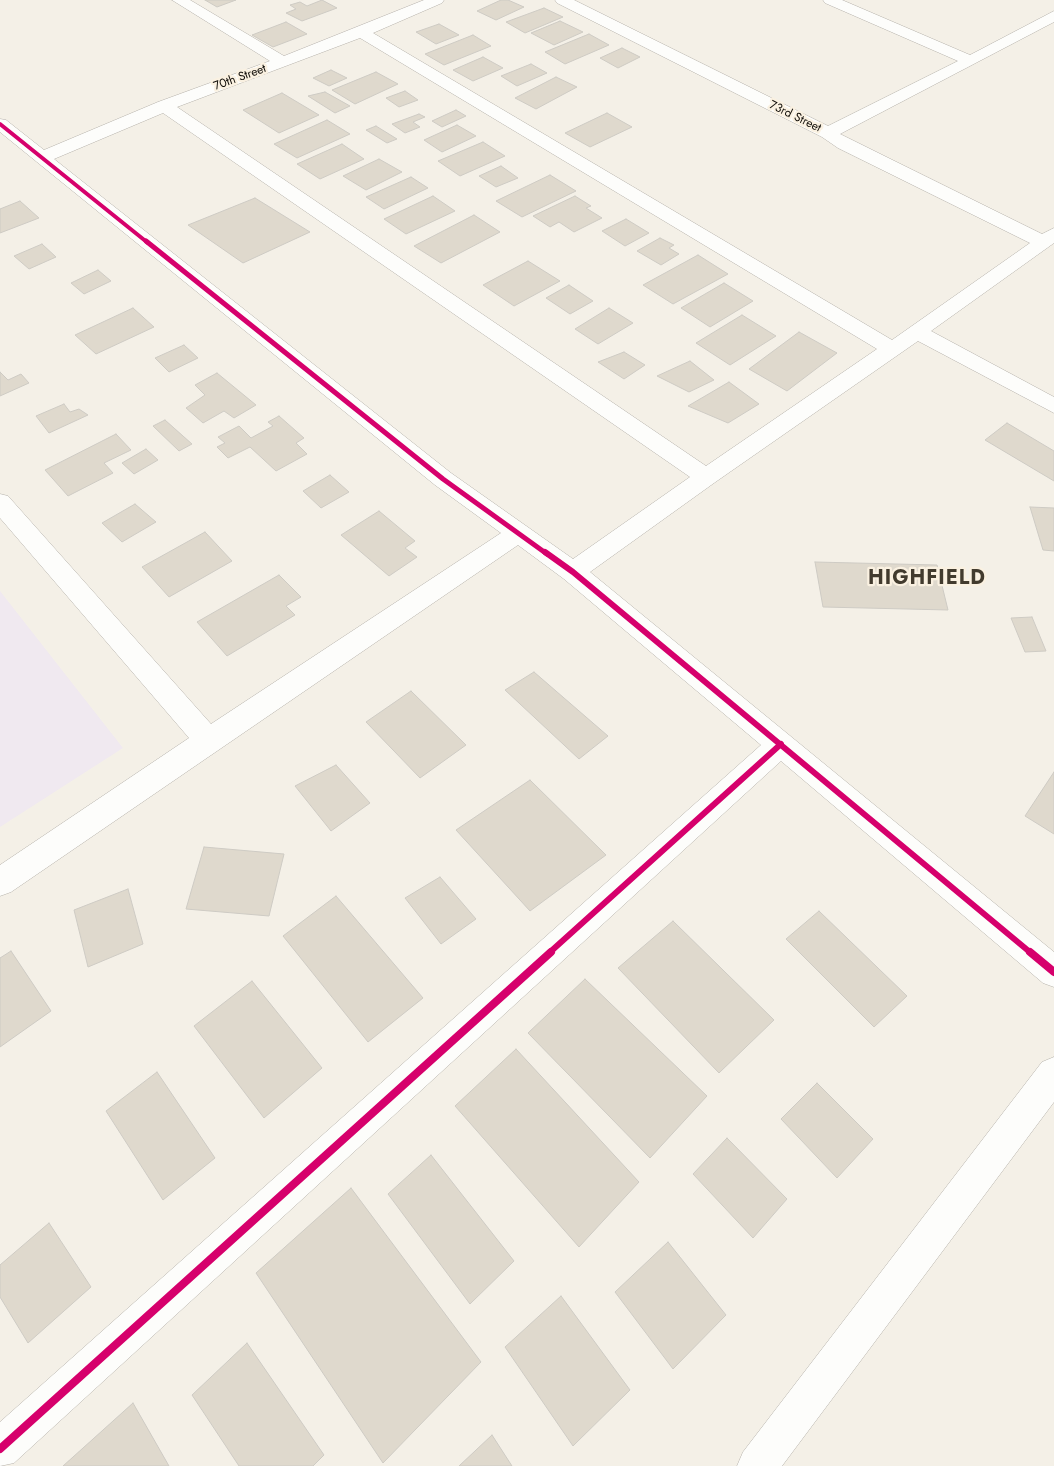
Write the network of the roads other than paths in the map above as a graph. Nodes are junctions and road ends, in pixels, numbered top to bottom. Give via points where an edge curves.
1 (179, 0) edge
2 (437, 0) edge
3 (562, 0) edge
4 (830, 0) edge
5 (1054, 16) edge
6 (361, 32) junction
7 (971, 61) junction
8 (283, 62) junction
9 (164, 106) junction
10 (0, 124) edge
11 (828, 133) junction
12 (43, 157) junction
13 (1048, 237) edge
14 (917, 332) junction
15 (892, 349) junction
16 (1054, 406) edge
17 (706, 477) junction
18 (0, 502) edge
19 (517, 534) junction
20 (573, 572) junction
21 (208, 740) junction
22 (781, 744) junction
23 (0, 882) edge
24 (1054, 972) edge
25 (1054, 1074) edge
26 (0, 1449) edge
27 (757, 1466) edge

1 - 8 street
2 - 6 street, 70th Street
3 - 11 street, 73rd Street
4 - 7 street
5 - 7 street, 73rd Street
6 - 8 street, 70th Street
6 - 15 street
7 - 11 street, 73rd Street
8 - 9 street, 70th Street
9 - 12 street, 70th Street
9 - 17 street
10 - 12 street
11 - 13 street via 844,144
12 - 19 street via 442,479
13 - 14 street
14 - 15 street
14 - 16 street
15 - 17 street
17 - 20 street
18 - 21 street
19 - 20 street
19 - 21 street
20 - 22 street
21 - 23 street
22 - 24 street
22 - 26 street
25 - 27 street

